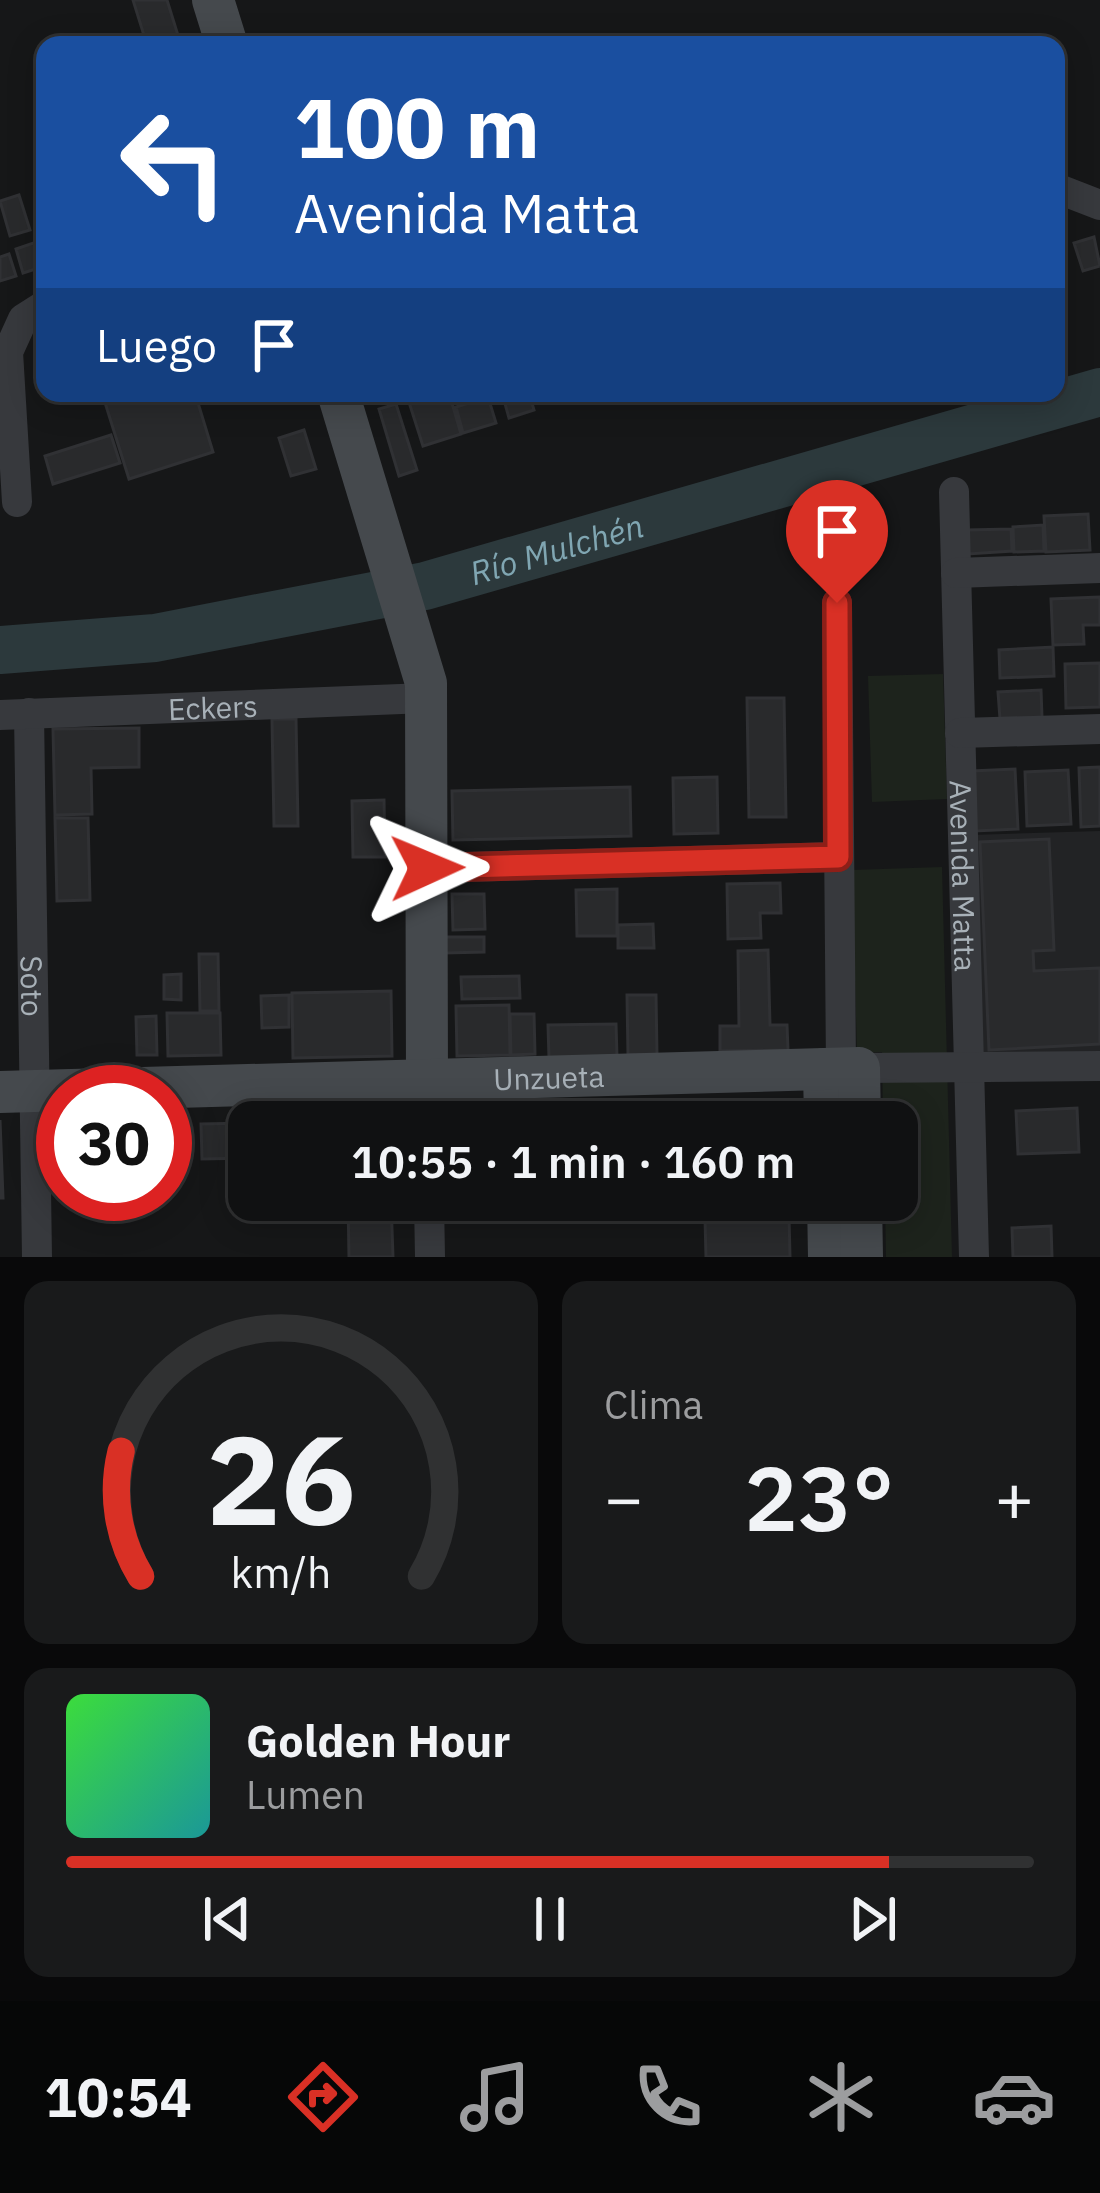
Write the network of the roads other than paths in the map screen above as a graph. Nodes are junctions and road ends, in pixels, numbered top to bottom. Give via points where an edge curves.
1 (212, 0) edge
2 (224, 36) edge
3 (1065, 192) edge
4 (1100, 206) edge
5 (36, 311) edge
6 (341, 402) edge
7 (954, 492) dead end
8 (17, 502) dead end
9 (1100, 568) edge
10 (956, 574) junction
11 (837, 603) dead end
12 (424, 681) junction
13 (15, 714) edge
14 (1100, 729) edge
15 (960, 733) junction
16 (838, 857) junction
17 (427, 868) junction
18 (1100, 1066) edge
19 (841, 1068) junction
20 (969, 1068) junction
21 (16, 1092) edge
22 (386, 1101) edge
23 (427, 1101) edge
24 (439, 1101) edge
25 (831, 1101) edge
26 (853, 1101) edge
27 (429, 1221) edge
28 (828, 1221) edge
29 (861, 1221) edge
30 (37, 1257) edge
31 (430, 1257) edge
32 (829, 1257) edge
33 (862, 1257) edge
34 (974, 1257) edge

1 - 2 main road
3 - 4 street
5 - 8 street via 23,319 8,352
6 - 12 main road
7 - 10 street, Avenida Matta
9 - 10 street
10 - 15 street, Avenida Matta
11 - 16 street
12 - 13 street, Eckers
12 - 17 main road
13 - 21 street, Soto
14 - 15 street
15 - 20 street, Avenida Matta
16 - 17 street
16 - 19 street
17 - 23 main road
18 - 20 street, Unzueta
19 - 20 street, Unzueta
19 - 24 main road, Unzueta
19 - 25 main road
19 - 26 main road
20 - 34 street, Avenida Matta
21 - 22 main road, Unzueta
21 - 30 street, Soto
27 - 31 street
28 - 32 main road
29 - 33 main road

